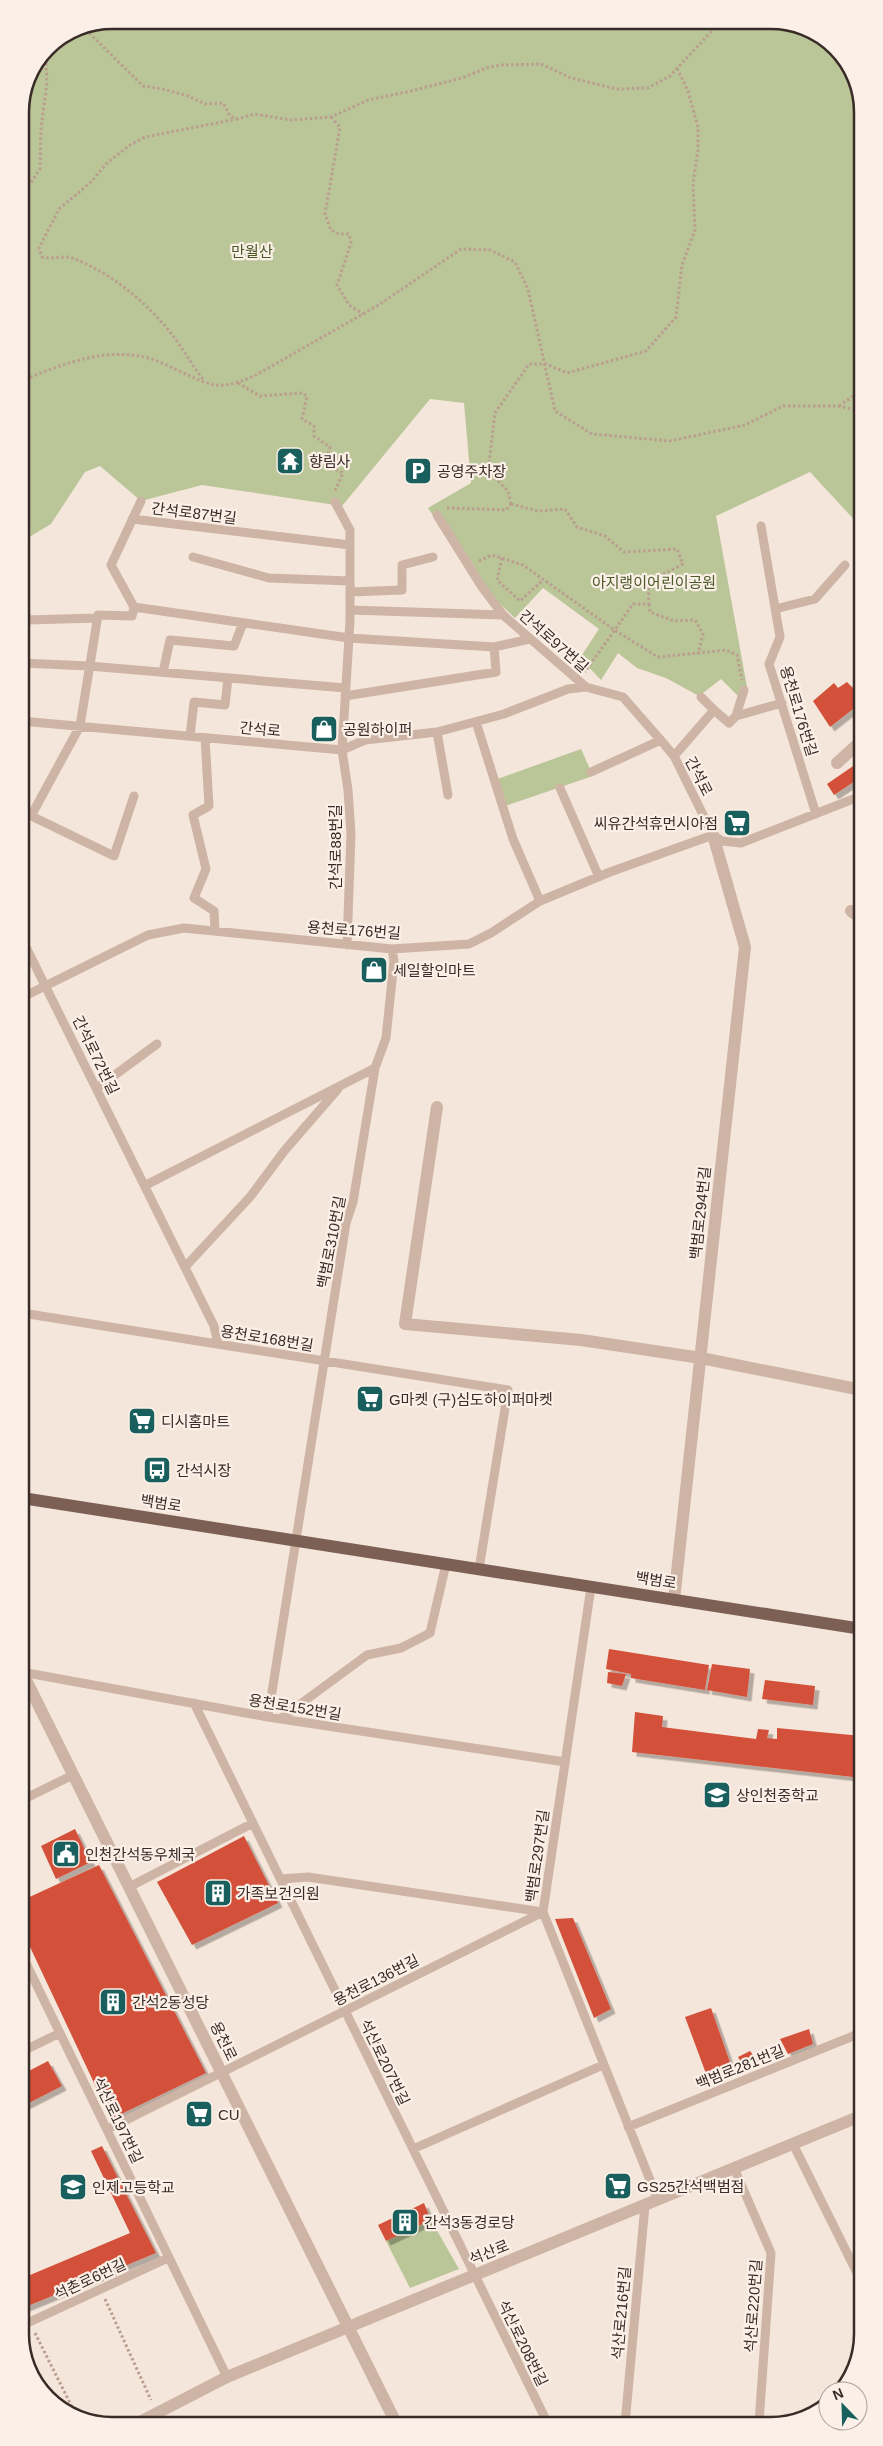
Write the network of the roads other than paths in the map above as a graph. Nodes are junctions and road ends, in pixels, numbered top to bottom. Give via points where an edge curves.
1 (141, 501) dead end
2 (335, 502) road end
3 (437, 515) road end
4 (132, 519) junction
5 (761, 526) dead end
6 (350, 545) junction
7 (193, 557) dead end
8 (433, 557) dead end
9 (845, 565) dead end
10 (350, 580) junction
11 (350, 592) junction
12 (134, 607) junction
13 (775, 608) junction
14 (350, 610) junction
15 (503, 615) junction
16 (97, 617) junction
17 (29, 620) edge
18 (243, 623) junction
19 (349, 638) junction
20 (530, 639) junction
21 (494, 647) junction
22 (29, 663) edge
23 (89, 666) junction
24 (163, 672) junction
25 (228, 678) junction
26 (586, 687) junction
27 (744, 690) road end
28 (345, 692) junction
29 (701, 697) dead end
30 (782, 703) junction
31 (714, 710) junction
32 (736, 716) junction
33 (29, 722) edge
34 (476, 722) junction
35 (80, 726) junction
36 (437, 732) junction
37 (190, 736) junction
38 (205, 738) junction
39 (660, 740) junction
40 (854, 748) edge
41 (342, 750) junction
42 (674, 756) junction
43 (837, 763) dead end
44 (591, 772) dead end
45 (560, 788) dead end
46 (448, 795) dead end
47 (134, 796) dead end
48 (854, 799) edge
49 (816, 814) junction
50 (31, 816) joint
51 (713, 835) junction
52 (598, 877) junction
53 (540, 901) junction
54 (215, 931) junction
55 (347, 945) junction
56 (392, 949) junction
57 (29, 953) edge
58 (46, 986) junction
59 (29, 994) edge
60 (157, 1044) dead end
61 (376, 1068) junction
62 (342, 1085) junction
63 (97, 1088) junction
64 (437, 1107) dead end
65 (146, 1185) junction
66 (186, 1267) junction
67 (29, 1314) edge
68 (218, 1344) junction
69 (701, 1358) junction
70 (325, 1361) junction
71 (854, 1388) edge
72 (29, 1499) edge
73 (295, 1540) junction
74 (446, 1564) junction
75 (478, 1569) junction
76 (591, 1587) junction
77 (674, 1600) junction
78 (854, 1628) edge
79 (29, 1673) edge
80 (29, 1686) edge
81 (194, 1703) junction
82 (268, 1717) junction
83 (280, 1718) junction
84 (565, 1762) junction
85 (73, 1775) junction
86 (29, 1797) edge
87 (253, 1823) junction
88 (281, 1879) junction
89 (129, 1887) junction
90 (543, 1912) junction
91 (29, 1969) edge
92 (345, 2011) junction
93 (60, 2033) junction
94 (854, 2036) edge
95 (29, 2048) edge
96 (604, 2065) junction
97 (221, 2072) junction
98 (854, 2119) edge
99 (628, 2127) junction
100 (108, 2129) junction
101 (793, 2144) junction
102 (412, 2149) junction
103 (734, 2168) junction
104 (658, 2200) junction
105 (645, 2205) junction
106 (168, 2258) junction
107 (854, 2266) edge
108 (474, 2275) junction
109 (29, 2322) edge
110 (348, 2327) junction
111 (227, 2377) junction
112 (149, 2417) edge
113 (393, 2417) edge
114 (545, 2417) edge
115 (626, 2417) edge
116 (759, 2417) edge

1 - 4 lane
2 - 6 lane via 350,530
3 - 15 lane, 간석로97번길
4 - 6 lane, 간석로87번길
4 - 12 lane, 간석로87번길 via 111,565
5 - 13 lane, 용천로176번길
6 - 10 lane
7 - 10 lane via 269,578
8 - 11 lane via 402,565 402,590
9 - 13 lane via 815,599
10 - 11 lane
11 - 14 lane
12 - 16 lane via 132,616
12 - 18 lane
13 - 30 lane, 용천로176번길 via 780,638 769,664
14 - 15 lane
14 - 19 lane
15 - 20 lane, 간석로97번길
16 - 17 lane
16 - 23 lane
18 - 19 lane
18 - 24 lane via 234,646 170,640
19 - 21 lane
19 - 28 lane
20 - 21 lane
20 - 26 lane, 간석로97번길
21 - 28 lane via 496,672
22 - 23 lane
23 - 24 lane
23 - 35 lane
24 - 25 lane
25 - 28 lane
25 - 37 lane via 225,705 194,702
26 - 34 lane, 간석로 via 568,689
26 - 39 lane, 간석로 via 623,697
27 - 32 lane
28 - 41 lane
29 - 31 lane
30 - 32 lane
30 - 49 lane, 용천로176번길
31 - 32 lane via 729,723
31 - 42 lane, 간석로
33 - 35 lane, 간석로
34 - 36 lane, 간석로
34 - 53 lane via 513,839
35 - 37 lane, 간석로
35 - 50 lane
36 - 41 lane, 간석로 via 365,740
36 - 46 lane
37 - 38 lane, 간석로
38 - 41 lane, 간석로
38 - 54 lane via 209,806 193,815 206,869 194,898 214,911
39 - 42 lane, 간석로
39 - 44 lane
40 - 43 street
41 - 55 lane, 간석로88번길 via 351,834
42 - 51 lane, 간석로
45 - 52 lane
47 - 50 lane via 114,856
48 - 49 lane
49 - 51 lane via 741,843 722,841
51 - 52 lane, 용천로176번길
51 - 69 street, 백범로294번길 via 745,947
52 - 53 lane, 용천로176번길
53 - 56 lane, 용천로176번길 via 469,944
54 - 55 lane, 용천로176번길
54 - 58 lane, 용천로176번길 via 184,928 148,935
55 - 56 lane, 용천로176번길
56 - 61 lane, 백범로310번길 via 394,961 386,1038
57 - 58 lane, 간석로72번길
58 - 59 lane, 용천로176번길
58 - 63 lane, 간석로72번길
60 - 63 lane
61 - 62 lane
61 - 70 lane, 백범로310번길 via 353,1202 346,1223
62 - 65 lane
62 - 66 lane via 250,1197
63 - 65 lane, 간석로72번길
64 - 69 street via 405,1324 581,1340
65 - 66 lane, 간석로72번길
66 - 68 lane, 간석로72번길 via 214,1326
67 - 68 lane, 용천로168번길
68 - 70 lane, 용천로168번길
69 - 71 street
69 - 77 street, 백범로294번길
70 - 73 lane, 백범로310번길
70 - 75 lane, 용천로168번길 via 508,1390
72 - 73 main road, 백범로
73 - 74 main road, 백범로
73 - 82 lane
74 - 75 main road, 백범로
74 - 83 lane via 430,1633 401,1648 367,1655
75 - 76 main road, 백범로
76 - 77 main road, 백범로
76 - 84 lane, 백범로297번길
77 - 78 main road, 백범로
79 - 81 lane, 용천로152번길
80 - 85 street, 용천로
81 - 82 lane, 용천로152번길
81 - 87 lane, 석산로207번길
82 - 83 lane, 용천로152번길
83 - 84 lane, 용천로152번길
84 - 90 lane, 백범로297번길
85 - 86 lane
85 - 89 street, 용천로
87 - 88 lane, 석산로207번길
87 - 89 lane
88 - 90 lane via 308,1877
88 - 92 lane, 석산로207번길
89 - 97 street, 용천로
90 - 92 lane, 용천로136번길
90 - 96 lane, 백범로297번길
91 - 93 lane, 석산로197번길
92 - 97 lane, 용천로136번길
92 - 102 lane, 석산로207번길
93 - 95 lane
93 - 100 lane, 석산로197번길
94 - 99 lane, 백범로281번길
96 - 99 lane, 백범로297번길
96 - 102 lane
97 - 100 lane, 용천로136번길
97 - 110 street, 용천로
98 - 101 street, 석산로
99 - 104 lane, 백범로297번길
100 - 106 lane, 석산로197번길
101 - 103 street, 석산로
101 - 107 lane
102 - 108 lane, 석산로207번길
103 - 104 street, 석산로
103 - 116 lane, 석산로220번길 via 771,2253
104 - 105 street, 석산로
105 - 108 street, 석산로
105 - 115 lane, 석산로216번길
106 - 109 lane, 석촌로6번길
106 - 111 lane, 석산로197번길
108 - 110 street, 석산로
108 - 114 lane, 석산로208번길
110 - 111 street, 석산로
110 - 113 street, 용천로
111 - 112 street, 석산로

